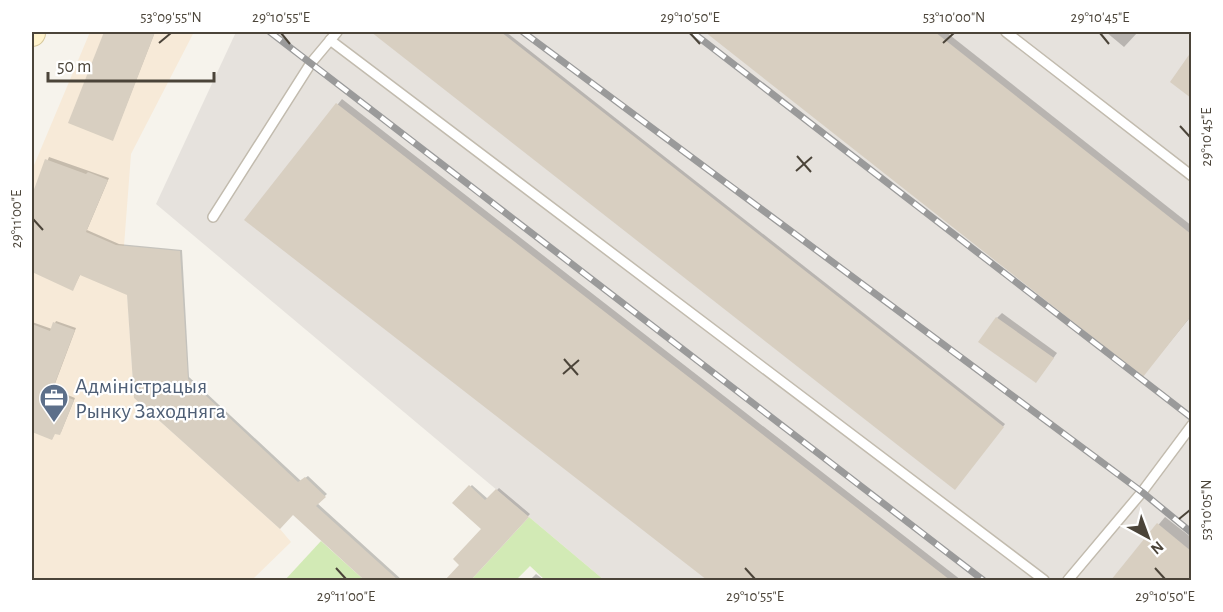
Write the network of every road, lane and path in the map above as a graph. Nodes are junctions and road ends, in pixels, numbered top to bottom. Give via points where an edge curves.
1 (337, 32) edge
2 (1006, 32) edge
3 (330, 40) junction
4 (1191, 176) edge
5 (213, 217) dead end
6 (1191, 425) edge
7 (1044, 580) edge
8 (1068, 580) edge

1 - 3 lane
2 - 4 lane
3 - 5 lane via 311,63
3 - 7 lane
6 - 8 lane via 1142,492

